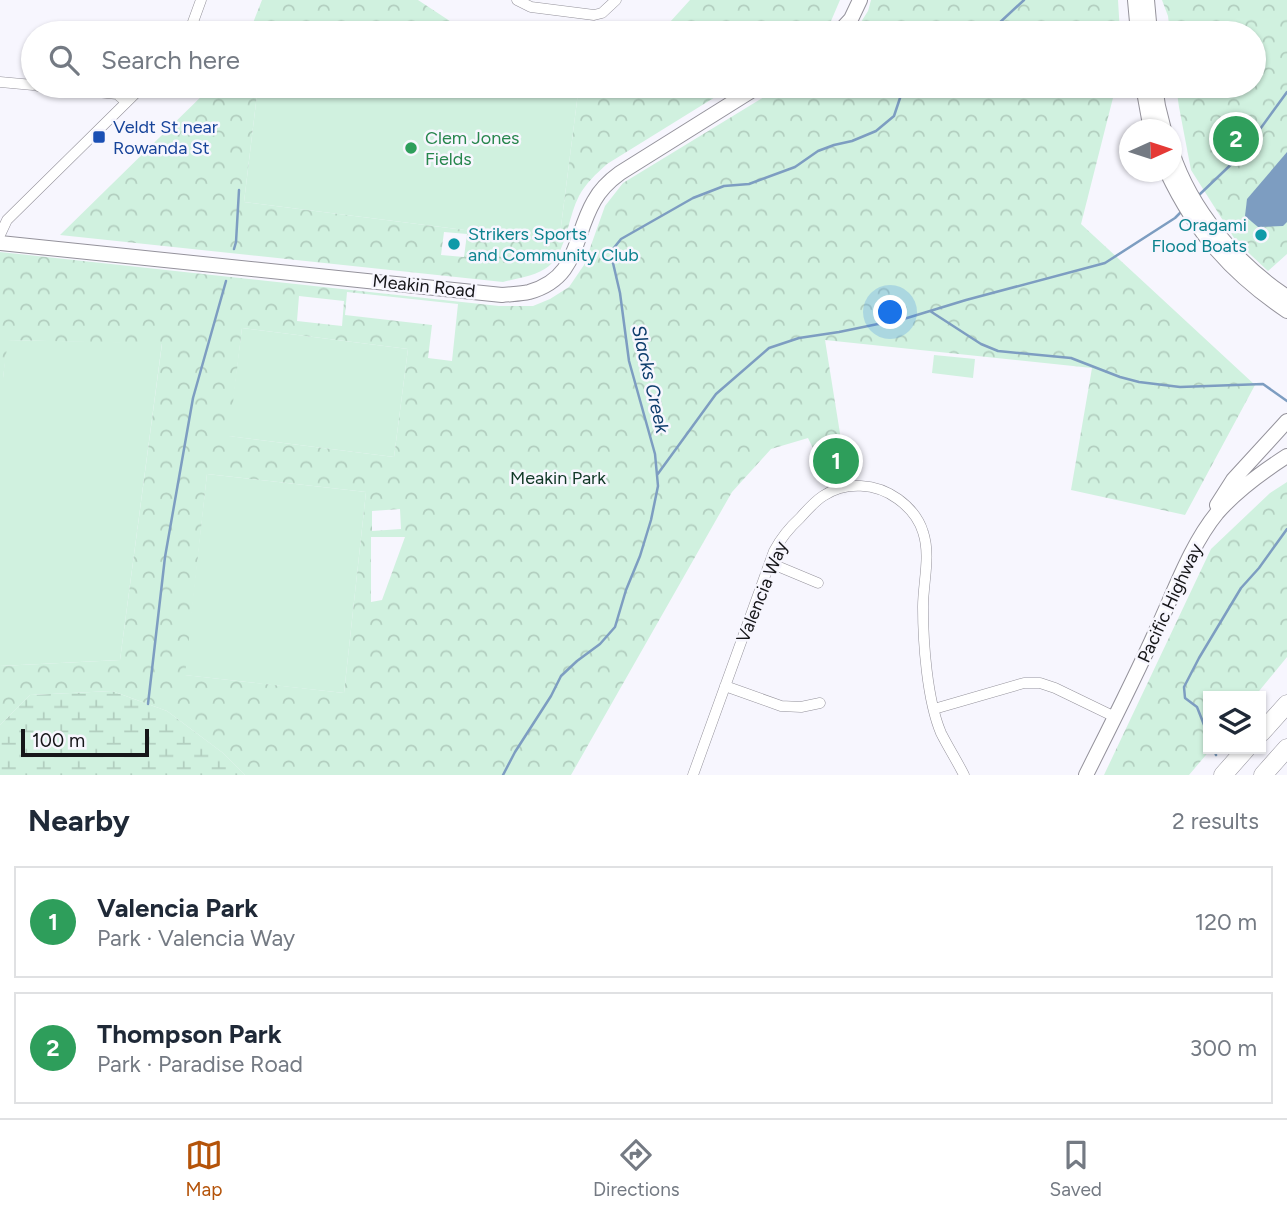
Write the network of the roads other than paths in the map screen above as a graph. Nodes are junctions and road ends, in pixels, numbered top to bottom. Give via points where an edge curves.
1 (201, 0) edge
2 (517, 0) edge
3 (616, 0) edge
4 (860, 0) edge
5 (1135, 0) edge
6 (1147, 0) edge
7 (193, 21) edge
8 (848, 21) edge
9 (1137, 21) edge
10 (1149, 21) edge
11 (0, 82) edge
12 (21, 84) edge
13 (122, 98) edge
14 (130, 98) edge
15 (740, 98) edge
16 (1145, 98) edge
17 (1157, 98) edge
18 (126, 102) junction
19 (1149, 119) edge
20 (1161, 119) edge
21 (1177, 182) edge
22 (1179, 182) edge
23 (1180, 185) junction
24 (1209, 232) junction
25 (0, 235) edge
26 (0, 243) edge
27 (1287, 297) edge
28 (1287, 310) edge
29 (1287, 421) edge
30 (1287, 456) edge
31 (1217, 514) junction
32 (770, 563) junction
33 (818, 583) dead end
34 (725, 686) junction
35 (820, 704) dead end
36 (1287, 704) edge
37 (934, 709) junction
38 (1115, 717) junction
39 (1266, 727) edge
40 (1287, 748) edge
41 (1242, 754) edge
42 (693, 775) edge
43 (964, 775) edge
44 (1086, 775) edge
45 (1223, 775) edge
46 (1263, 775) edge

1 - 7 street
2 - 3 street via 531,8 594,15
4 - 8 main road
5 - 9 main road
6 - 10 main road
11 - 12 street
13 - 18 street
14 - 18 street
15 - 26 main road, Meakin Road via 604,186 562,273 529,292 502,295
16 - 19 main road
17 - 20 main road
18 - 25 street via 7,220
21 - 23 main road
22 - 23 main road
23 - 24 main road
24 - 27 main road
24 - 28 main road via 1242,277
29 - 31 main road via 1233,481 1217,505
30 - 31 main road, Pacific Highway via 1250,482
31 - 38 main road, Pacific Highway via 1194,549
32 - 33 street
32 - 34 street, Valencia Way
32 - 37 street, Valencia Way via 779,541 825,494 846,486 877,487 904,503 916,517 926,545 923,622
34 - 35 street via 781,706
34 - 42 street, Valencia Way
36 - 39 highway
37 - 38 street via 1024,683 1055,688
37 - 43 street, Valencia Way
38 - 44 main road, Pacific Highway
40 - 46 highway
41 - 45 highway

